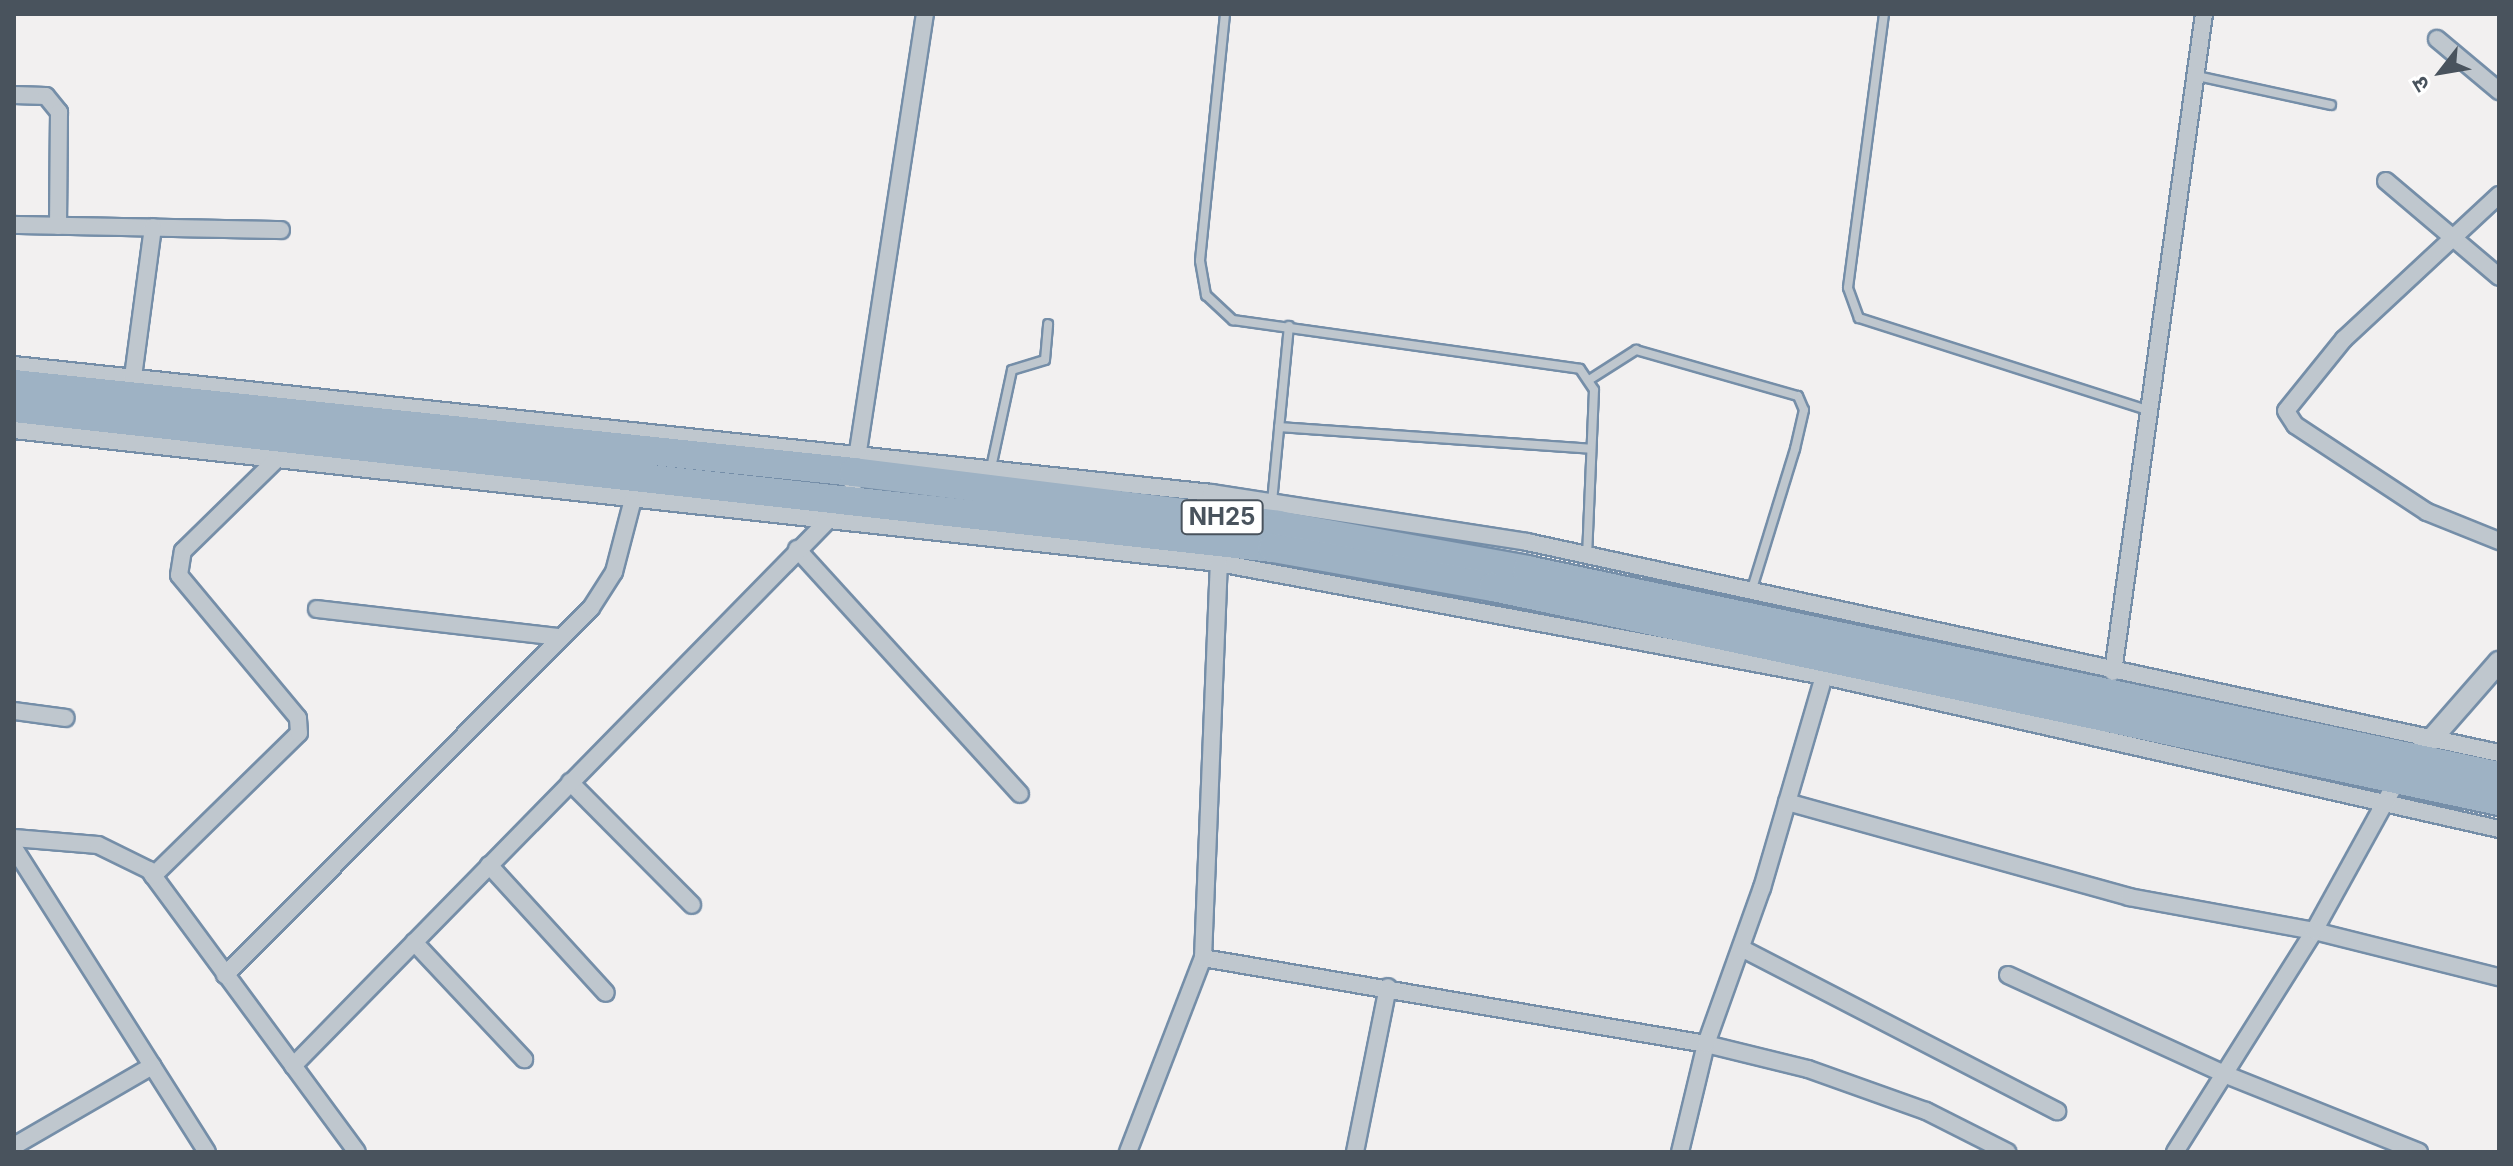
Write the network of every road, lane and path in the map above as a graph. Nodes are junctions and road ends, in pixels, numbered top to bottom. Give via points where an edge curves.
1 (925, 14) edge
2 (1225, 14) edge
3 (1884, 14) edge
4 (2204, 14) edge
5 (2437, 39) dead end
6 (2197, 76) junction
7 (2499, 91) edge
8 (14, 95) edge
9 (2331, 105) dead end
10 (2386, 181) dead end
11 (2499, 195) edge
12 (14, 225) edge
13 (58, 226) junction
14 (153, 227) junction
15 (281, 230) dead end
16 (2452, 240) junction
17 (2499, 277) edge
18 (1048, 324) dead end
19 (1289, 326) junction
20 (14, 365) edge
21 (133, 377) junction
22 (1589, 380) junction
23 (14, 384) edge
24 (14, 408) edge
25 (2151, 411) junction
26 (1279, 427) junction
27 (14, 430) edge
28 (1590, 449) junction
29 (278, 458) junction
30 (991, 468) junction
31 (854, 474) junction
32 (633, 499) junction
33 (1272, 503) junction
34 (826, 521) junction
35 (2499, 541) edge
36 (797, 549) junction
37 (1587, 556) junction
38 (1219, 563) junction
39 (1750, 592) junction
40 (317, 609) dead end
41 (558, 637) junction
42 (2499, 662) edge
43 (2113, 672) junction
44 (1824, 676) junction
45 (14, 711) edge
46 (66, 718) dead end
47 (2499, 753) edge
48 (2413, 759) junction
49 (2499, 776) edge
50 (570, 782) junction
51 (1020, 794) dead end
52 (2499, 801) edge
53 (1787, 802) junction
54 (2381, 806) junction
55 (2499, 829) edge
56 (14, 838) edge
57 (14, 848) edge
58 (489, 865) junction
59 (153, 876) junction
60 (692, 905) dead end
61 (2314, 931) junction
62 (414, 942) junction
63 (1741, 948) junction
64 (1203, 958) junction
65 (225, 975) junction
66 (2008, 975) dead end
67 (2499, 977) edge
68 (1388, 987) junction
69 (606, 993) dead end
70 (1706, 1044) junction
71 (524, 1059) dead end
72 (152, 1066) junction
73 (293, 1066) junction
74 (2224, 1074) junction
75 (2057, 1111) dead end
76 (14, 1146) edge
77 (207, 1152) edge
78 (357, 1152) edge
79 (1128, 1152) edge
80 (1355, 1152) edge
81 (1680, 1152) edge
82 (2007, 1152) edge
83 (2175, 1152) edge
84 (2419, 1152) edge

1 - 31 street
2 - 19 lane via 1201,283 1233,320
3 - 25 lane via 1848,288 1859,318
4 - 6 street
5 - 7 street
6 - 9 lane
6 - 25 street
8 - 13 street via 46,96 59,112
10 - 16 street
11 - 16 street
12 - 13 street
13 - 14 street
14 - 15 street
14 - 21 street
16 - 17 street
16 - 35 street via 2344,339 2286,411 2295,425 2427,512
18 - 30 lane via 1045,360 1012,370
19 - 22 lane via 1566,364
19 - 26 lane
20 - 21 street
21 - 31 street
22 - 28 lane via 1594,390
22 - 39 lane via 1636,350 1798,396 1804,410 1795,449
23 - 31 highway, NH25
24 - 31 highway, NH25
25 - 43 street
26 - 28 lane
26 - 33 lane
27 - 29 street
28 - 37 lane
29 - 32 street
29 - 59 street via 183,551 179,575 298,718 299,733
30 - 31 street
30 - 33 street
31 - 34 street
31 - 48 highway, NH25
32 - 34 street
32 - 41 street via 604,592
33 - 37 street
34 - 36 street
34 - 38 street
36 - 50 street
36 - 51 street
37 - 39 street
38 - 44 street
38 - 64 street
39 - 43 street
40 - 41 street
41 - 65 street
42 - 48 street
43 - 48 street
44 - 53 street
44 - 54 street
45 - 46 street
47 - 48 street
48 - 49 highway, NH25
48 - 52 highway, NH25
48 - 54 street
50 - 58 street
50 - 60 street
53 - 61 street via 2129,897
53 - 63 street
54 - 55 street
54 - 61 street
56 - 59 street via 120,851
57 - 72 street
58 - 62 street
58 - 69 street
59 - 65 street
61 - 67 street
61 - 74 street
62 - 71 street
62 - 73 street
63 - 70 street
63 - 75 street
64 - 68 street
64 - 79 street
65 - 73 street
66 - 74 street
68 - 70 street
68 - 80 street
70 - 81 street
70 - 82 street via 1808,1069 1926,1111
72 - 76 street
72 - 77 street
73 - 78 street
74 - 83 street
74 - 84 street

